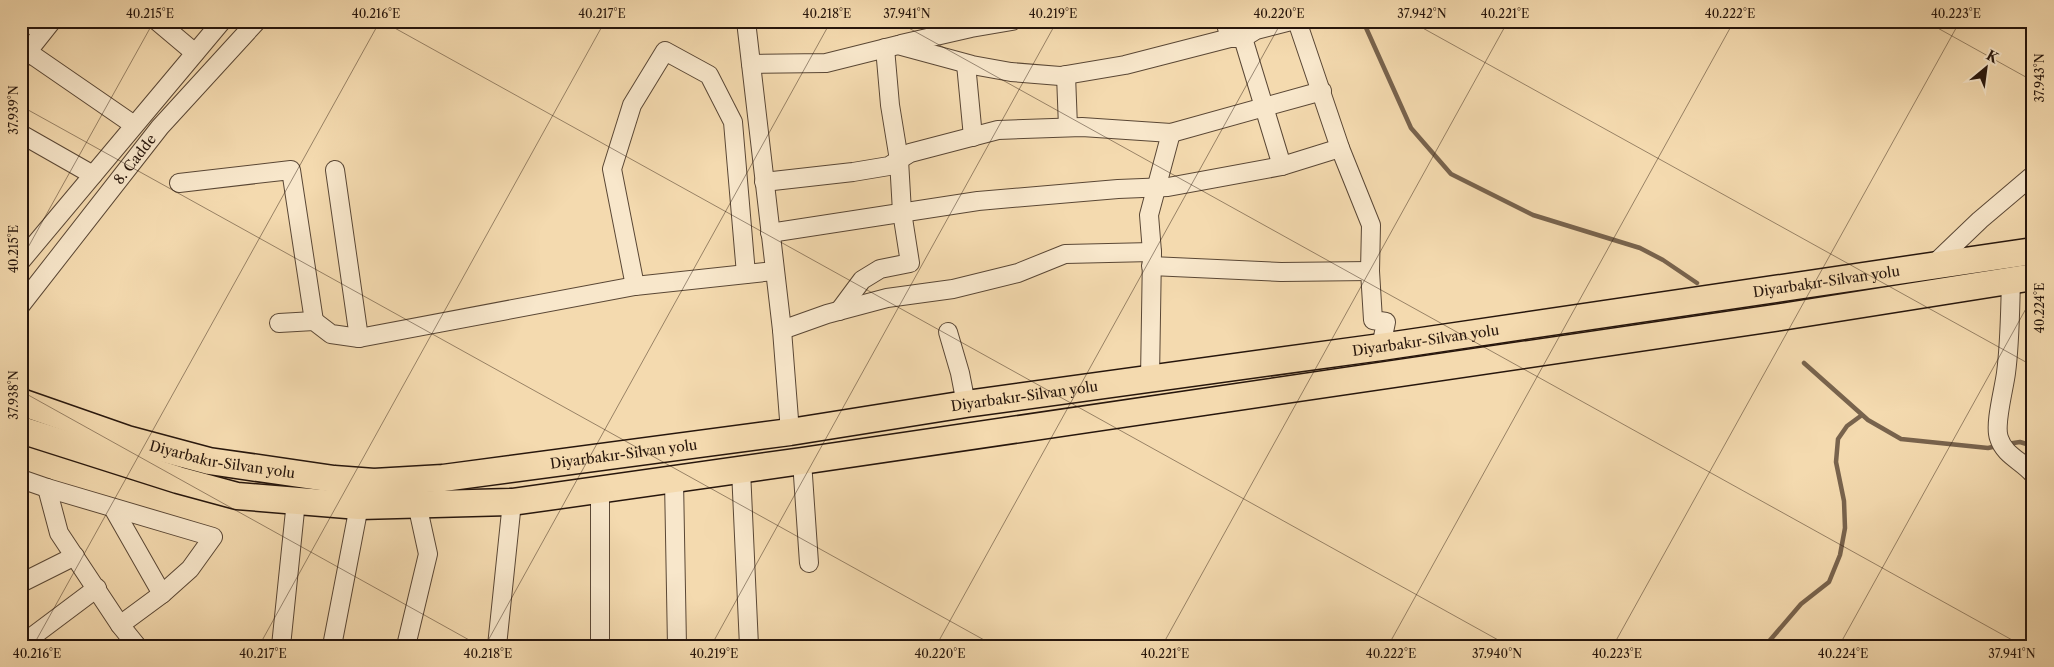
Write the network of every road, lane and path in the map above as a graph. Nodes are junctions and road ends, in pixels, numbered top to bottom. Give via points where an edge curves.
1 (28, 21) edge
2 (157, 21) edge
3 (222, 21) edge
4 (257, 21) edge
5 (746, 21) edge
6 (1012, 21) edge
7 (1291, 21) edge
8 (1297, 21) edge
9 (47, 27) edge
10 (943, 28) edge
11 (1233, 33) edge
12 (892, 47) junction
13 (195, 53) junction
14 (25, 56) edge
15 (751, 64) junction
16 (966, 64) junction
17 (1066, 75) junction
18 (1322, 91) junction
19 (1264, 107) junction
20 (134, 125) junction
21 (1068, 127) junction
22 (1171, 133) junction
23 (21, 134) edge
24 (973, 137) junction
25 (1340, 148) junction
26 (899, 160) junction
27 (1282, 166) junction
28 (334, 170) dead end
29 (93, 175) junction
30 (2033, 175) edge
31 (764, 182) junction
32 (179, 183) dead end
33 (1156, 187) junction
34 (902, 212) junction
35 (770, 234) junction
36 (2033, 251) edge
37 (23, 256) edge
38 (1152, 260) junction
39 (1931, 266) junction
40 (774, 271) junction
41 (1370, 271) junction
42 (746, 274) junction
43 (2022, 279) edge
44 (635, 286) junction
45 (21, 305) edge
46 (839, 311) junction
47 (314, 321) junction
48 (279, 323) dead end
49 (782, 330) junction
50 (948, 332) dead end
51 (359, 338) junction
52 (1382, 347) junction
53 (1150, 379) junction
54 (21, 402) edge
55 (966, 404) junction
56 (21, 430) edge
57 (790, 432) junction
58 (802, 461) junction
59 (741, 470) junction
60 (2033, 474) edge
61 (21, 479) edge
62 (674, 480) junction
63 (47, 488) junction
64 (600, 490) junction
65 (296, 501) junction
66 (512, 502) junction
67 (417, 504) junction
68 (360, 506) junction
69 (113, 508) junction
70 (75, 556) junction
71 (810, 562) dead end
72 (21, 583) edge
73 (97, 588) junction
74 (162, 594) junction
75 (120, 625) junction
76 (24, 642) edge
77 (137, 646) edge
78 (281, 646) edge
79 (332, 646) edge
80 (406, 646) edge
81 (497, 646) edge
82 (600, 646) edge
83 (677, 646) edge
84 (749, 646) edge

1 - 9 street
2 - 13 street
3 - 13 street, 8. Cadde
4 - 45 street, 8. Cadde via 160,127
5 - 15 street
6 - 10 street
7 - 11 street
8 - 18 street
9 - 14 street
10 - 12 street
11 - 17 street via 1125,65
11 - 19 street
12 - 15 street via 826,63
12 - 16 street
12 - 26 street via 890,105
13 - 20 street, 8. Cadde
14 - 20 street
15 - 31 street
16 - 17 street via 1011,72
16 - 24 street
17 - 21 street
18 - 19 street
18 - 25 street
19 - 22 street
19 - 27 street
20 - 29 street, 8. Cadde
21 - 22 street
21 - 24 street via 998,130
22 - 33 street
23 - 29 street
24 - 26 street via 910,153
25 - 27 street
25 - 41 street via 1371,225
26 - 31 street via 890,166
26 - 34 street
27 - 33 street
28 - 51 street
29 - 37 street, 8. Cadde
30 - 39 street
31 - 35 street
32 - 47 street via 290,170
33 - 34 street via 978,201
33 - 38 street via 1149,215
34 - 35 street
34 - 46 street via 910,262 880,269 862,280
35 - 40 street
36 - 39 highway, Diyarbakır-Silvan yolu
38 - 41 street via 1281,272
38 - 46 street via 1065,254 1018,273 953,289 887,298
38 - 53 street
39 - 52 highway, Diyarbakır-Silvan yolu
40 - 42 street
40 - 49 street
41 - 52 street via 1373,320 1386,322
42 - 44 street
42 - 44 street via 733,122 710,75 665,51 632,105 612,170
43 - 58 highway, Diyarbakır-Silvan yolu
43 - 60 street via 1998,429 1999,439 2007,453
44 - 51 street
46 - 49 street
47 - 48 street
47 - 51 street via 331,334
49 - 57 street
50 - 55 street
52 - 53 highway, Diyarbakır-Silvan yolu
53 - 55 highway, Diyarbakır-Silvan yolu
54 - 57 highway, Diyarbakır-Silvan yolu via 127,439 209,461 374,482 452,477
55 - 57 highway, Diyarbakır-Silvan yolu
56 - 65 highway, Diyarbakır-Silvan yolu via 178,480 229,493
58 - 59 highway, Diyarbakır-Silvan yolu
58 - 71 street
59 - 62 highway, Diyarbakır-Silvan yolu
59 - 84 street
61 - 63 street
62 - 64 highway, Diyarbakır-Silvan yolu
62 - 83 street
63 - 69 street
63 - 70 street via 59,533
64 - 66 highway, Diyarbakır-Silvan yolu
64 - 82 street
65 - 68 highway, Diyarbakır-Silvan yolu
65 - 78 street
66 - 67 highway, Diyarbakır-Silvan yolu
66 - 81 street
67 - 68 highway, Diyarbakır-Silvan yolu
67 - 80 street via 428,554
68 - 79 street
69 - 74 street
69 - 74 street via 213,537 190,569
70 - 72 street
70 - 73 street
73 - 75 street
73 - 76 street
74 - 75 street
75 - 77 street

